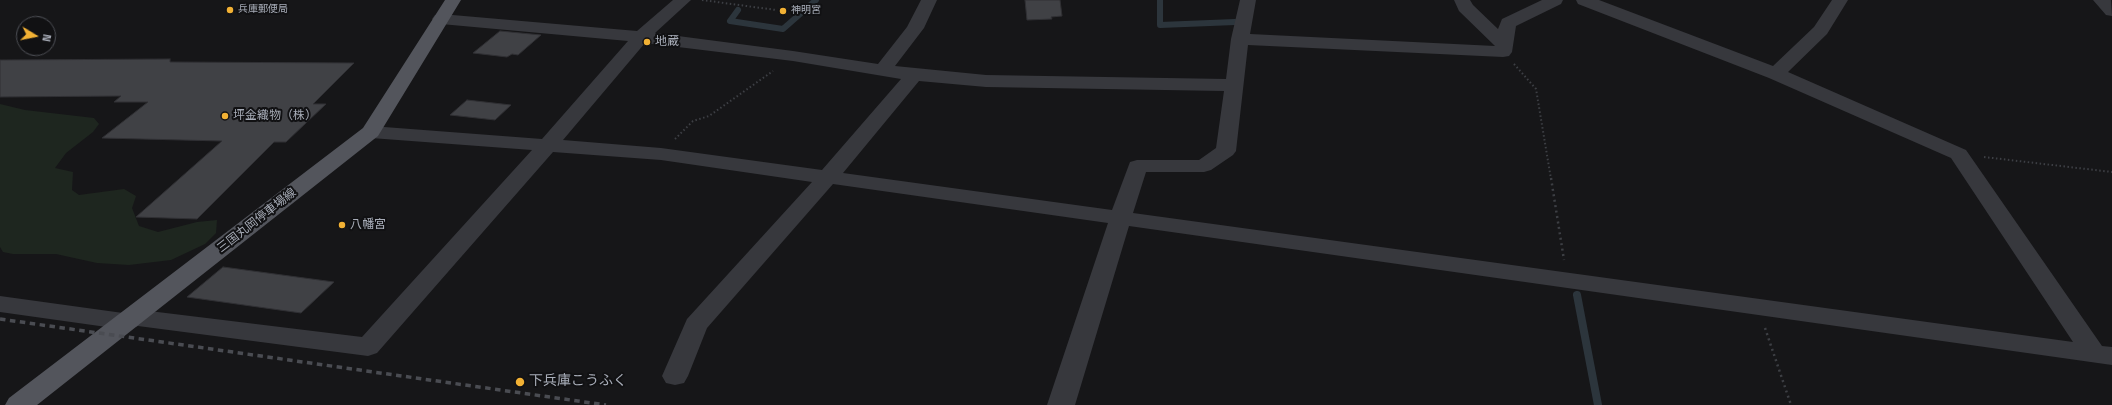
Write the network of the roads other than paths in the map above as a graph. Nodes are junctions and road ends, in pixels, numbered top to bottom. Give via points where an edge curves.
1 (453, 0) edge
2 (683, 0) edge
3 (928, 0) edge
4 (1248, 0) edge
5 (1462, 0) edge
6 (1555, 0) edge
7 (1584, 0) edge
8 (1840, 0) edge
9 (2101, 0) edge
10 (2112, 11) edge
11 (441, 19) junction
12 (641, 37) junction
13 (1240, 40) junction
14 (1503, 47) junction
15 (883, 70) junction
16 (1776, 74) junction
17 (914, 75) junction
18 (1233, 85) junction
19 (371, 132) junction
20 (547, 146) junction
21 (827, 178) junction
22 (1121, 217) junction
23 (0, 304) edge
24 (130, 320) junction
25 (2103, 355) edge
26 (675, 376) dead end
27 (19, 405) edge
28 (1061, 405) edge

1 - 11 main road, 三国丸岡停車場線
2 - 12 street
3 - 15 street via 915,28
4 - 13 street
5 - 14 street via 1464,7
6 - 14 street via 1508,23
7 - 16 street
8 - 16 street via 1821,30
9 - 10 street
11 - 12 street
11 - 19 main road, 三国丸岡停車場線
12 - 15 street
12 - 20 street
13 - 14 street
13 - 18 street
15 - 17 street
16 - 25 street via 1959,154
17 - 18 street via 986,81
17 - 21 street
18 - 22 street via 1226,151 1204,166 1137,166
19 - 20 street
19 - 24 main road, 三国丸岡停車場線
20 - 21 street via 661,154
20 - 24 street via 368,347
21 - 22 street
21 - 26 street via 696,325
22 - 25 street
22 - 28 street
23 - 24 street
24 - 27 main road, 三国丸岡停車場線

